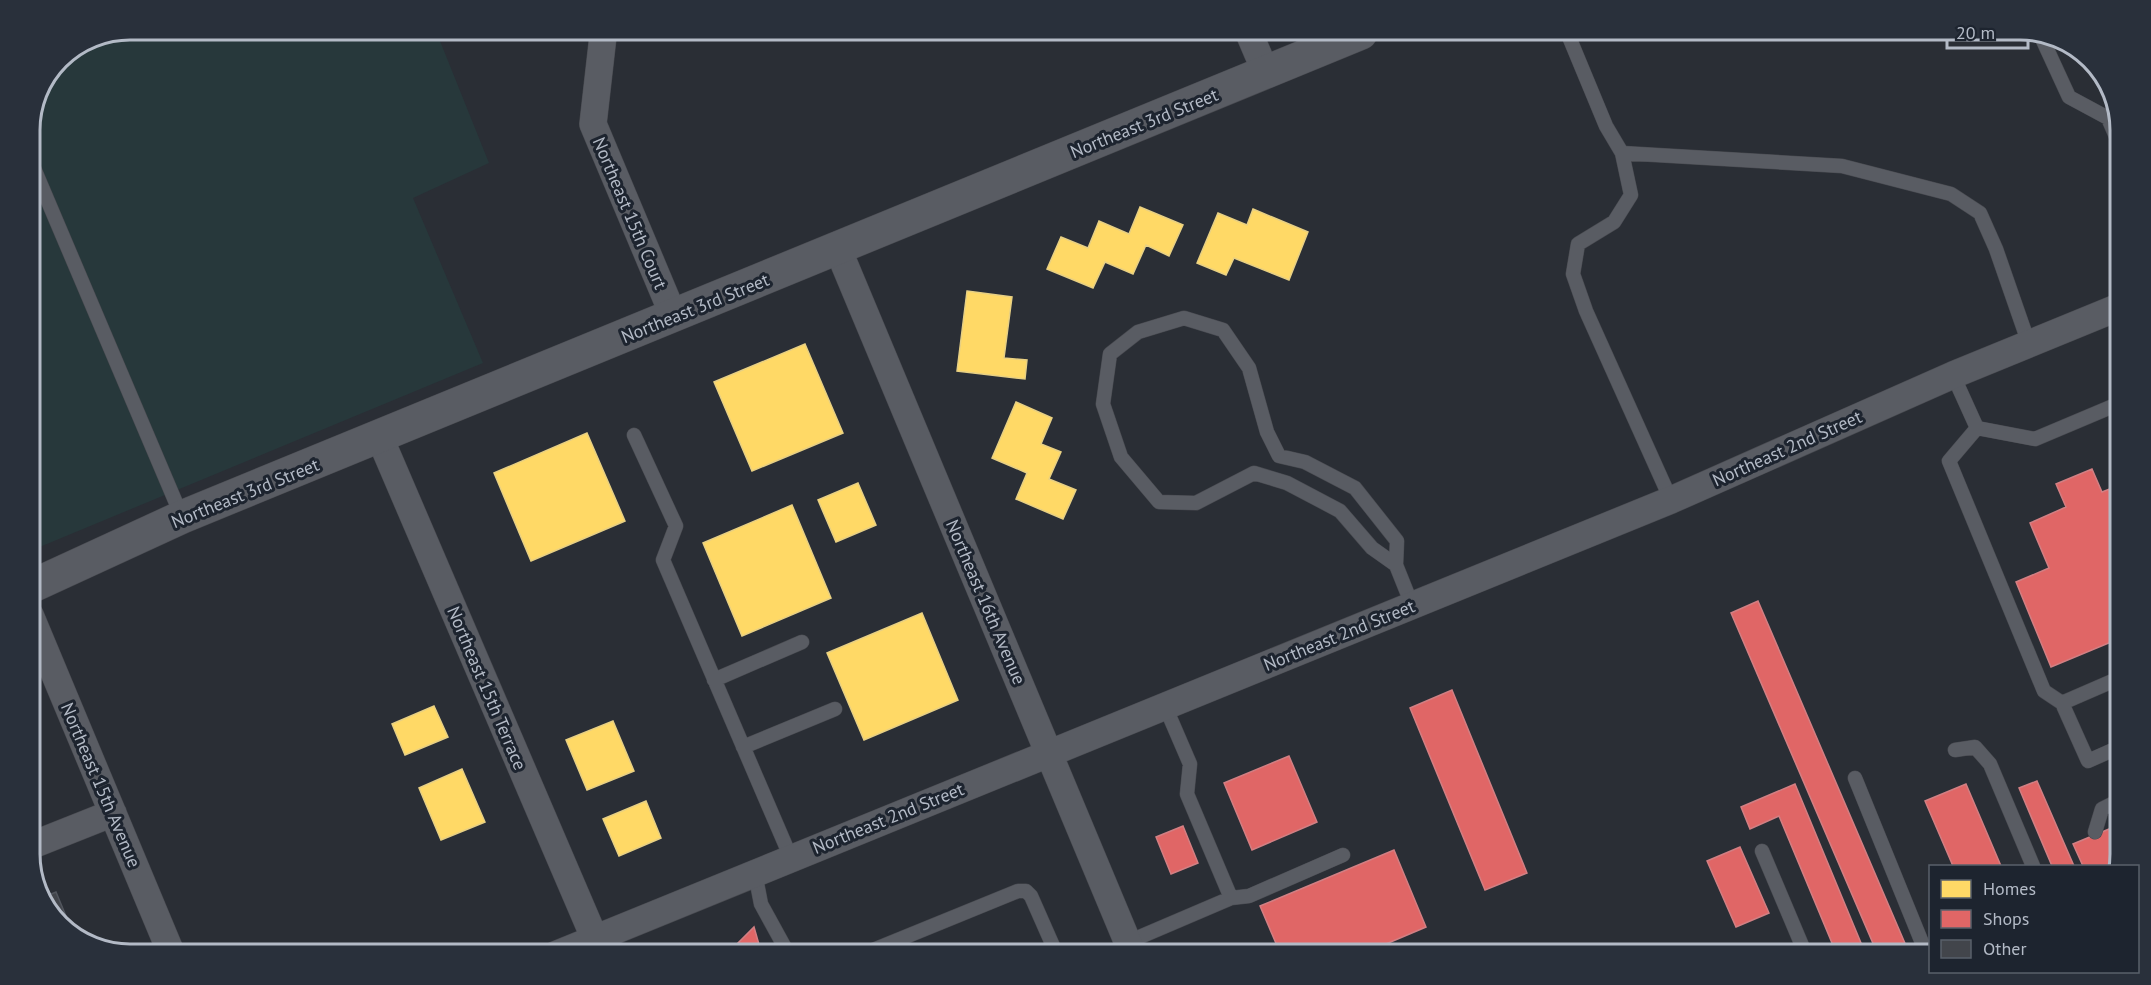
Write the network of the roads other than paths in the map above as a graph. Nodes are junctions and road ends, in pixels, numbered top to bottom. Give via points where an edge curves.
1 (603, 40) edge
2 (1252, 40) edge
3 (1344, 40) edge
4 (1570, 40) edge
5 (2045, 44) edge
6 (1266, 73) junction
7 (2110, 122) edge
8 (1622, 153) junction
9 (41, 185) edge
10 (838, 249) junction
11 (2110, 311) edge
12 (674, 317) junction
13 (2029, 344) junction
14 (1953, 375) junction
15 (2110, 407) edge
16 (1977, 428) junction
17 (634, 435) dead end
18 (380, 438) junction
19 (1671, 500) junction
20 (182, 517) junction
21 (1396, 565) junction
22 (41, 582) edge
23 (1412, 605) junction
24 (41, 641) edge
25 (802, 642) dead end
26 (714, 680) junction
27 (2110, 682) edge
28 (2062, 703) junction
29 (1165, 706) junction
30 (835, 708) dead end
31 (743, 747) junction
32 (1955, 750) dead end
33 (2110, 751) edge
34 (1050, 753) junction
35 (1855, 778) dead end
36 (2110, 805) edge
37 (113, 813) junction
38 (2095, 832) dead end
39 (41, 842) edge
40 (1762, 851) dead end
41 (1343, 855) dead end
42 (791, 858) junction
43 (2032, 865) edge
44 (755, 873) junction
45 (1231, 898) junction
46 (594, 937) junction
47 (167, 944) edge
48 (579, 944) edge
49 (783, 944) edge
50 (888, 944) edge
51 (1052, 944) edge
52 (1129, 944) edge
53 (1141, 944) edge
54 (1801, 944) edge
55 (1923, 944) edge

1 - 12 street, Northeast 15th Court via 593,124
2 - 6 street
3 - 6 street, Northeast 3rd Street
4 - 8 lane via 1606,126
5 - 7 lane via 2069,97
6 - 10 street, Northeast 3rd Street
8 - 13 lane via 1842,166 1951,194 1980,213
8 - 19 lane via 1631,195 1614,222 1578,244 1573,274
9 - 20 lane
10 - 12 street, Northeast 3rd Street
10 - 34 street, Northeast 16th Avenue
11 - 13 street, Northeast 2nd Street
12 - 18 street, Northeast 3rd Street
13 - 14 street, Northeast 2nd Street
14 - 16 lane
14 - 19 street, Northeast 2nd Street
15 - 16 lane via 2035,439
16 - 28 lane via 1949,461 2044,691
17 - 26 lane via 676,526 663,560
18 - 20 street, Northeast 3rd Street
18 - 46 street, Northeast 15th Terrace
19 - 23 street, Northeast 2nd Street
20 - 22 street, Northeast 3rd Street
21 - 21 lane via 1397,541 1355,488 1305,462 1279,456 1267,432 1249,368 1223,330 1184,318 1138,332 1110,354 1103,404 1121,457 1159,502 1196,503 1254,473 1287,483 1340,511 1372,548
21 - 23 lane
23 - 29 street, Northeast 2nd Street
24 - 37 street, Northeast 15th Avenue
25 - 26 lane
26 - 31 lane
27 - 28 lane
28 - 33 lane via 2088,761
29 - 34 street, Northeast 2nd Street
29 - 45 lane via 1190,764 1187,794
30 - 31 lane
31 - 42 lane
32 - 43 lane via 1976,747 1990,764
34 - 42 street, Northeast 2nd Street
34 - 52 street, Northeast 16th Avenue
35 - 55 lane
36 - 38 lane via 2102,808
37 - 39 street
37 - 47 street, Northeast 15th Avenue
40 - 54 lane
41 - 45 lane via 1248,896
42 - 44 street, Northeast 2nd Street
44 - 46 street, Northeast 2nd Street
44 - 49 lane via 761,904
45 - 53 lane
46 - 48 street, Northeast 2nd Street
50 - 51 lane via 1018,891 1031,896

